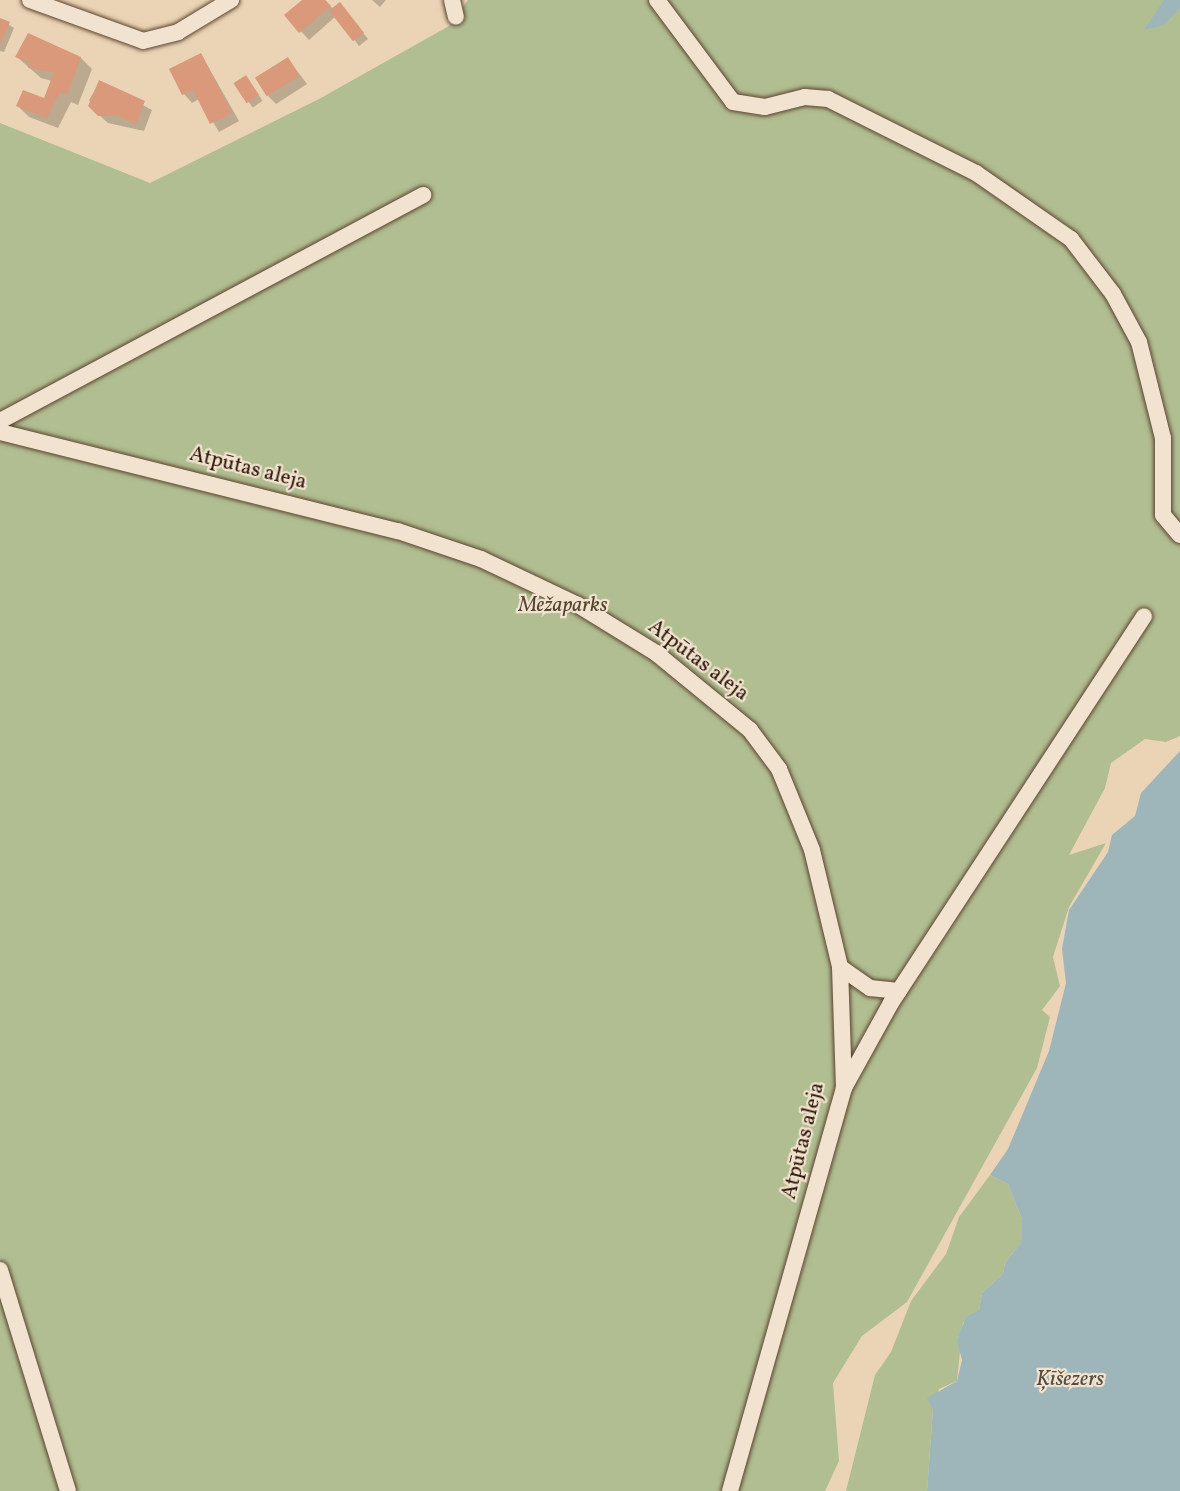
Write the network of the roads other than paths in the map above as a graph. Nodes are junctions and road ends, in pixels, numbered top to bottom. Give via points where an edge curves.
1 (30, 0) edge
2 (231, 0) edge
3 (452, 0) edge
4 (657, 0) edge
5 (456, 17) dead end
6 (424, 195) dead end
7 (0, 421) edge
8 (0, 432) edge
9 (1180, 535) edge
10 (1144, 617) dead end
11 (840, 967) junction
12 (899, 991) junction
13 (844, 1088) junction
14 (0, 1270) edge
15 (68, 1491) edge
16 (730, 1491) edge

1 - 2 street via 143,41 177,32
3 - 5 street
4 - 9 street via 733,102 765,107 805,97 828,99 886,133 970,170 1078,246 1121,305 1139,342 1162,438 1163,514
6 - 7 street
8 - 11 street, Atpūtas aleja via 419,538 531,582 646,647 710,693 750,730 779,769 812,850
10 - 12 street
11 - 12 street via 870,988
11 - 13 street, Atpūtas aleja
12 - 13 street
13 - 16 street, Atpūtas aleja
14 - 15 street

